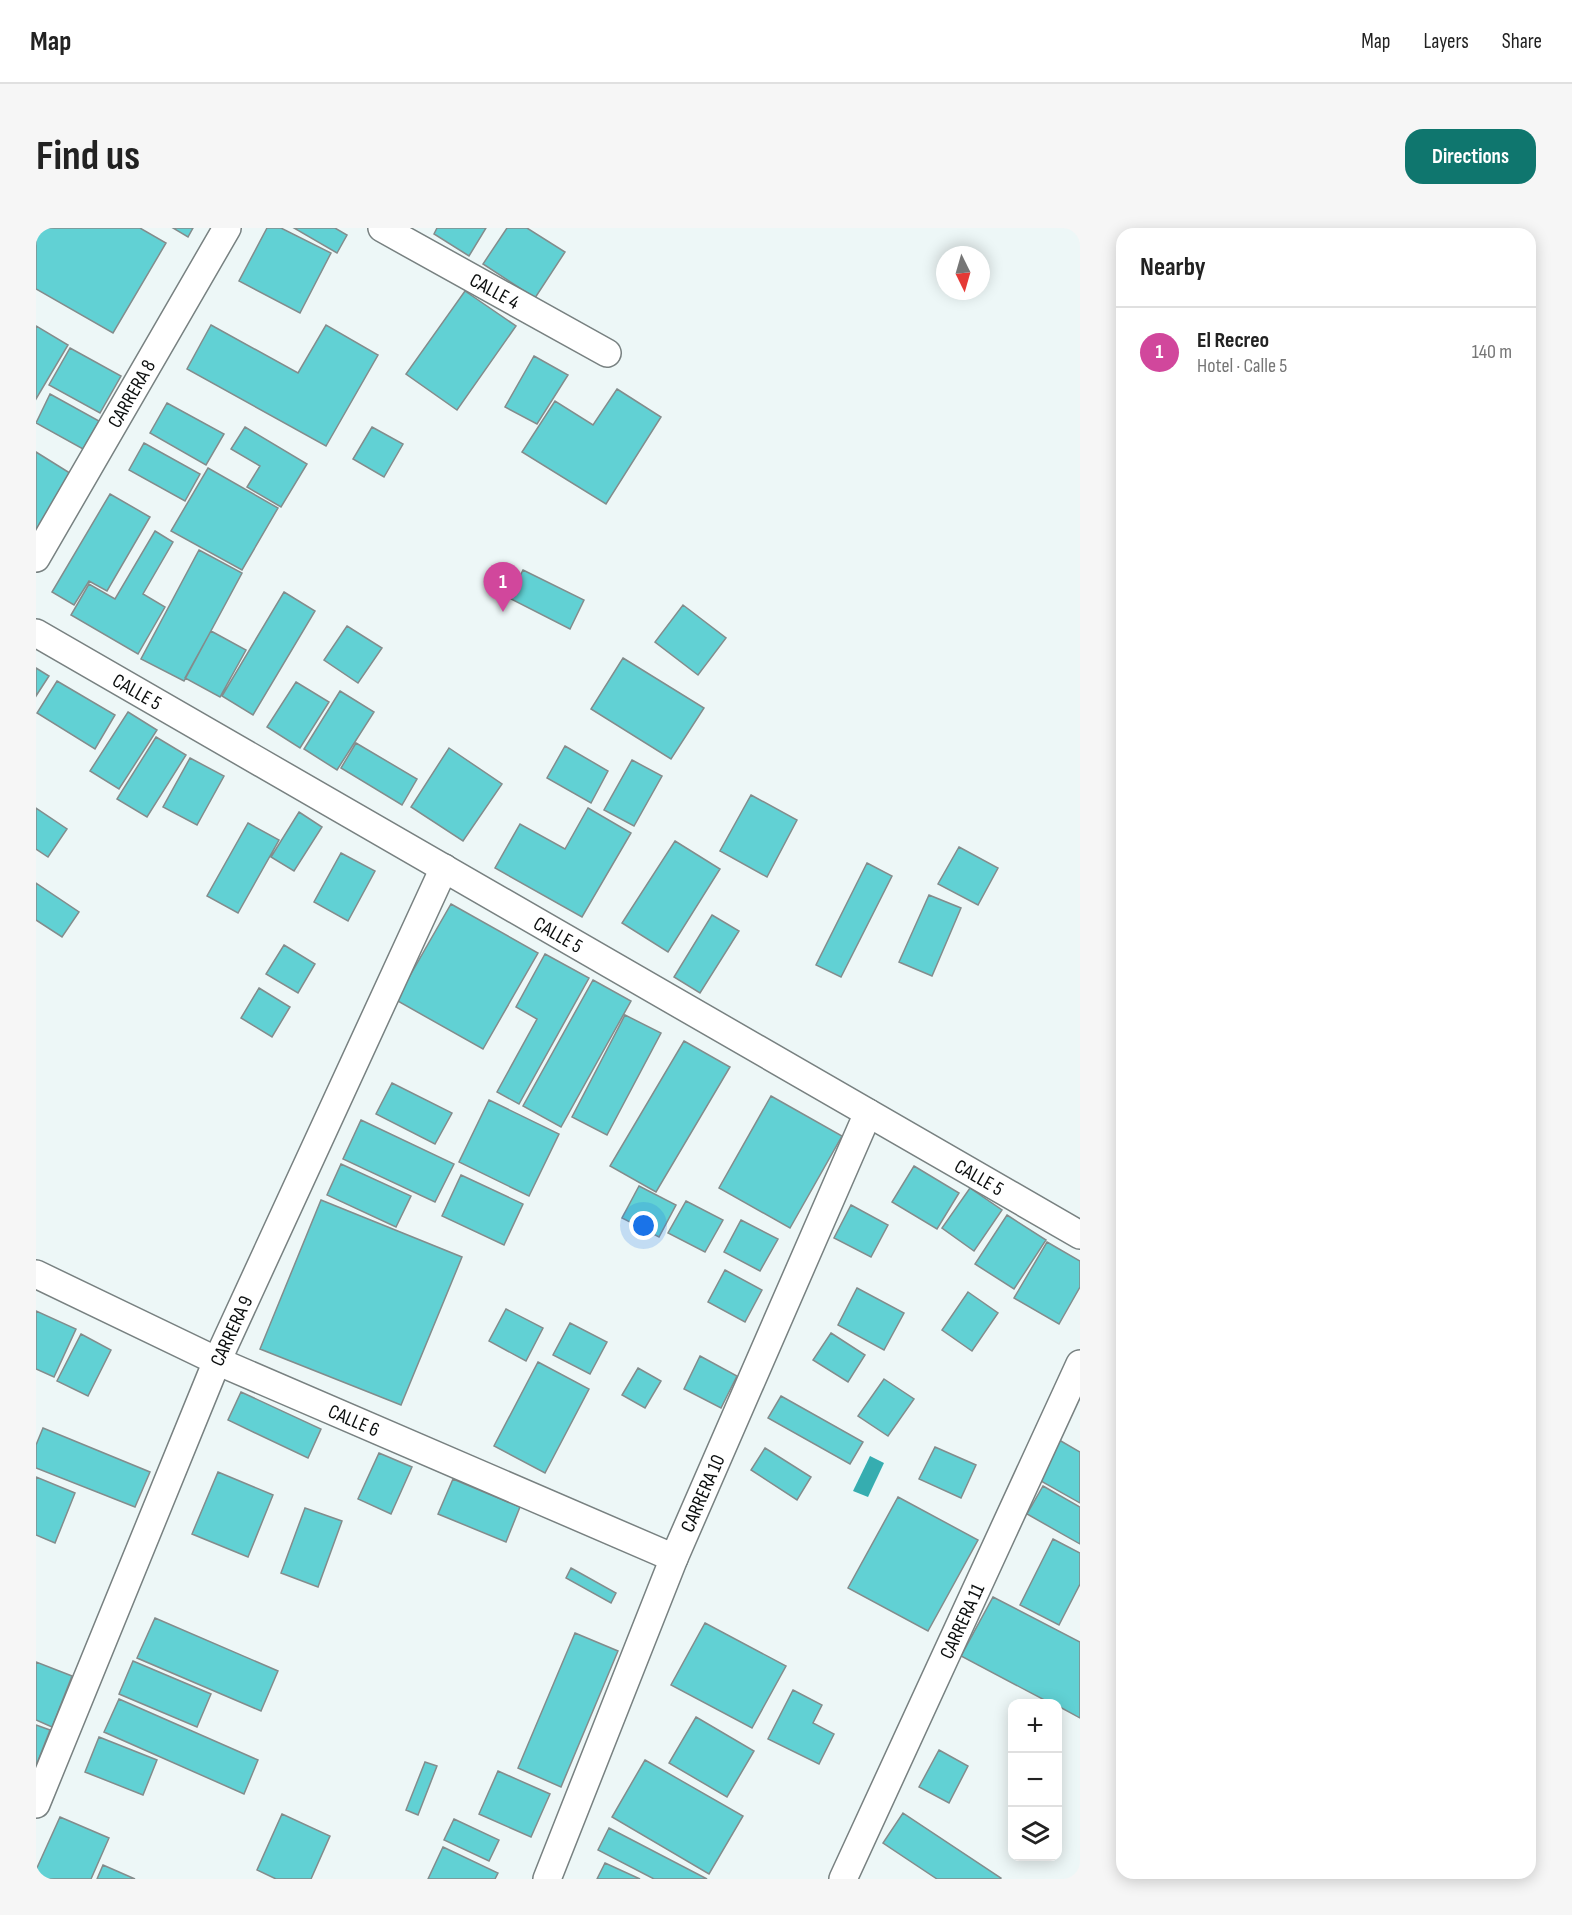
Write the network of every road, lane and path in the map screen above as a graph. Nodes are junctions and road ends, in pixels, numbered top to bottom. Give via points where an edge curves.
1 (227, 228) edge
2 (382, 228) edge
3 (607, 353) dead end
4 (36, 558) edge
5 (36, 633) edge
6 (444, 868) junction
7 (868, 1113) junction
8 (1080, 1235) edge
9 (36, 1274) edge
10 (217, 1361) junction
11 (1080, 1364) edge
12 (674, 1558) junction
13 (36, 1804) edge
14 (548, 1879) edge
15 (843, 1879) edge

1 - 4 street, CARRERA 8
2 - 3 street, CALLE 4
5 - 6 street, CALLE 5
6 - 7 street, CALLE 5
6 - 10 street, CARRERA 9
7 - 8 street, CALLE 5
7 - 12 street, CARRERA 10
9 - 10 street, CALLE 6
10 - 12 street, CALLE 6
10 - 13 street, CARRERA 9
11 - 15 street, CARRERA 11
12 - 14 street, CARRERA 10

